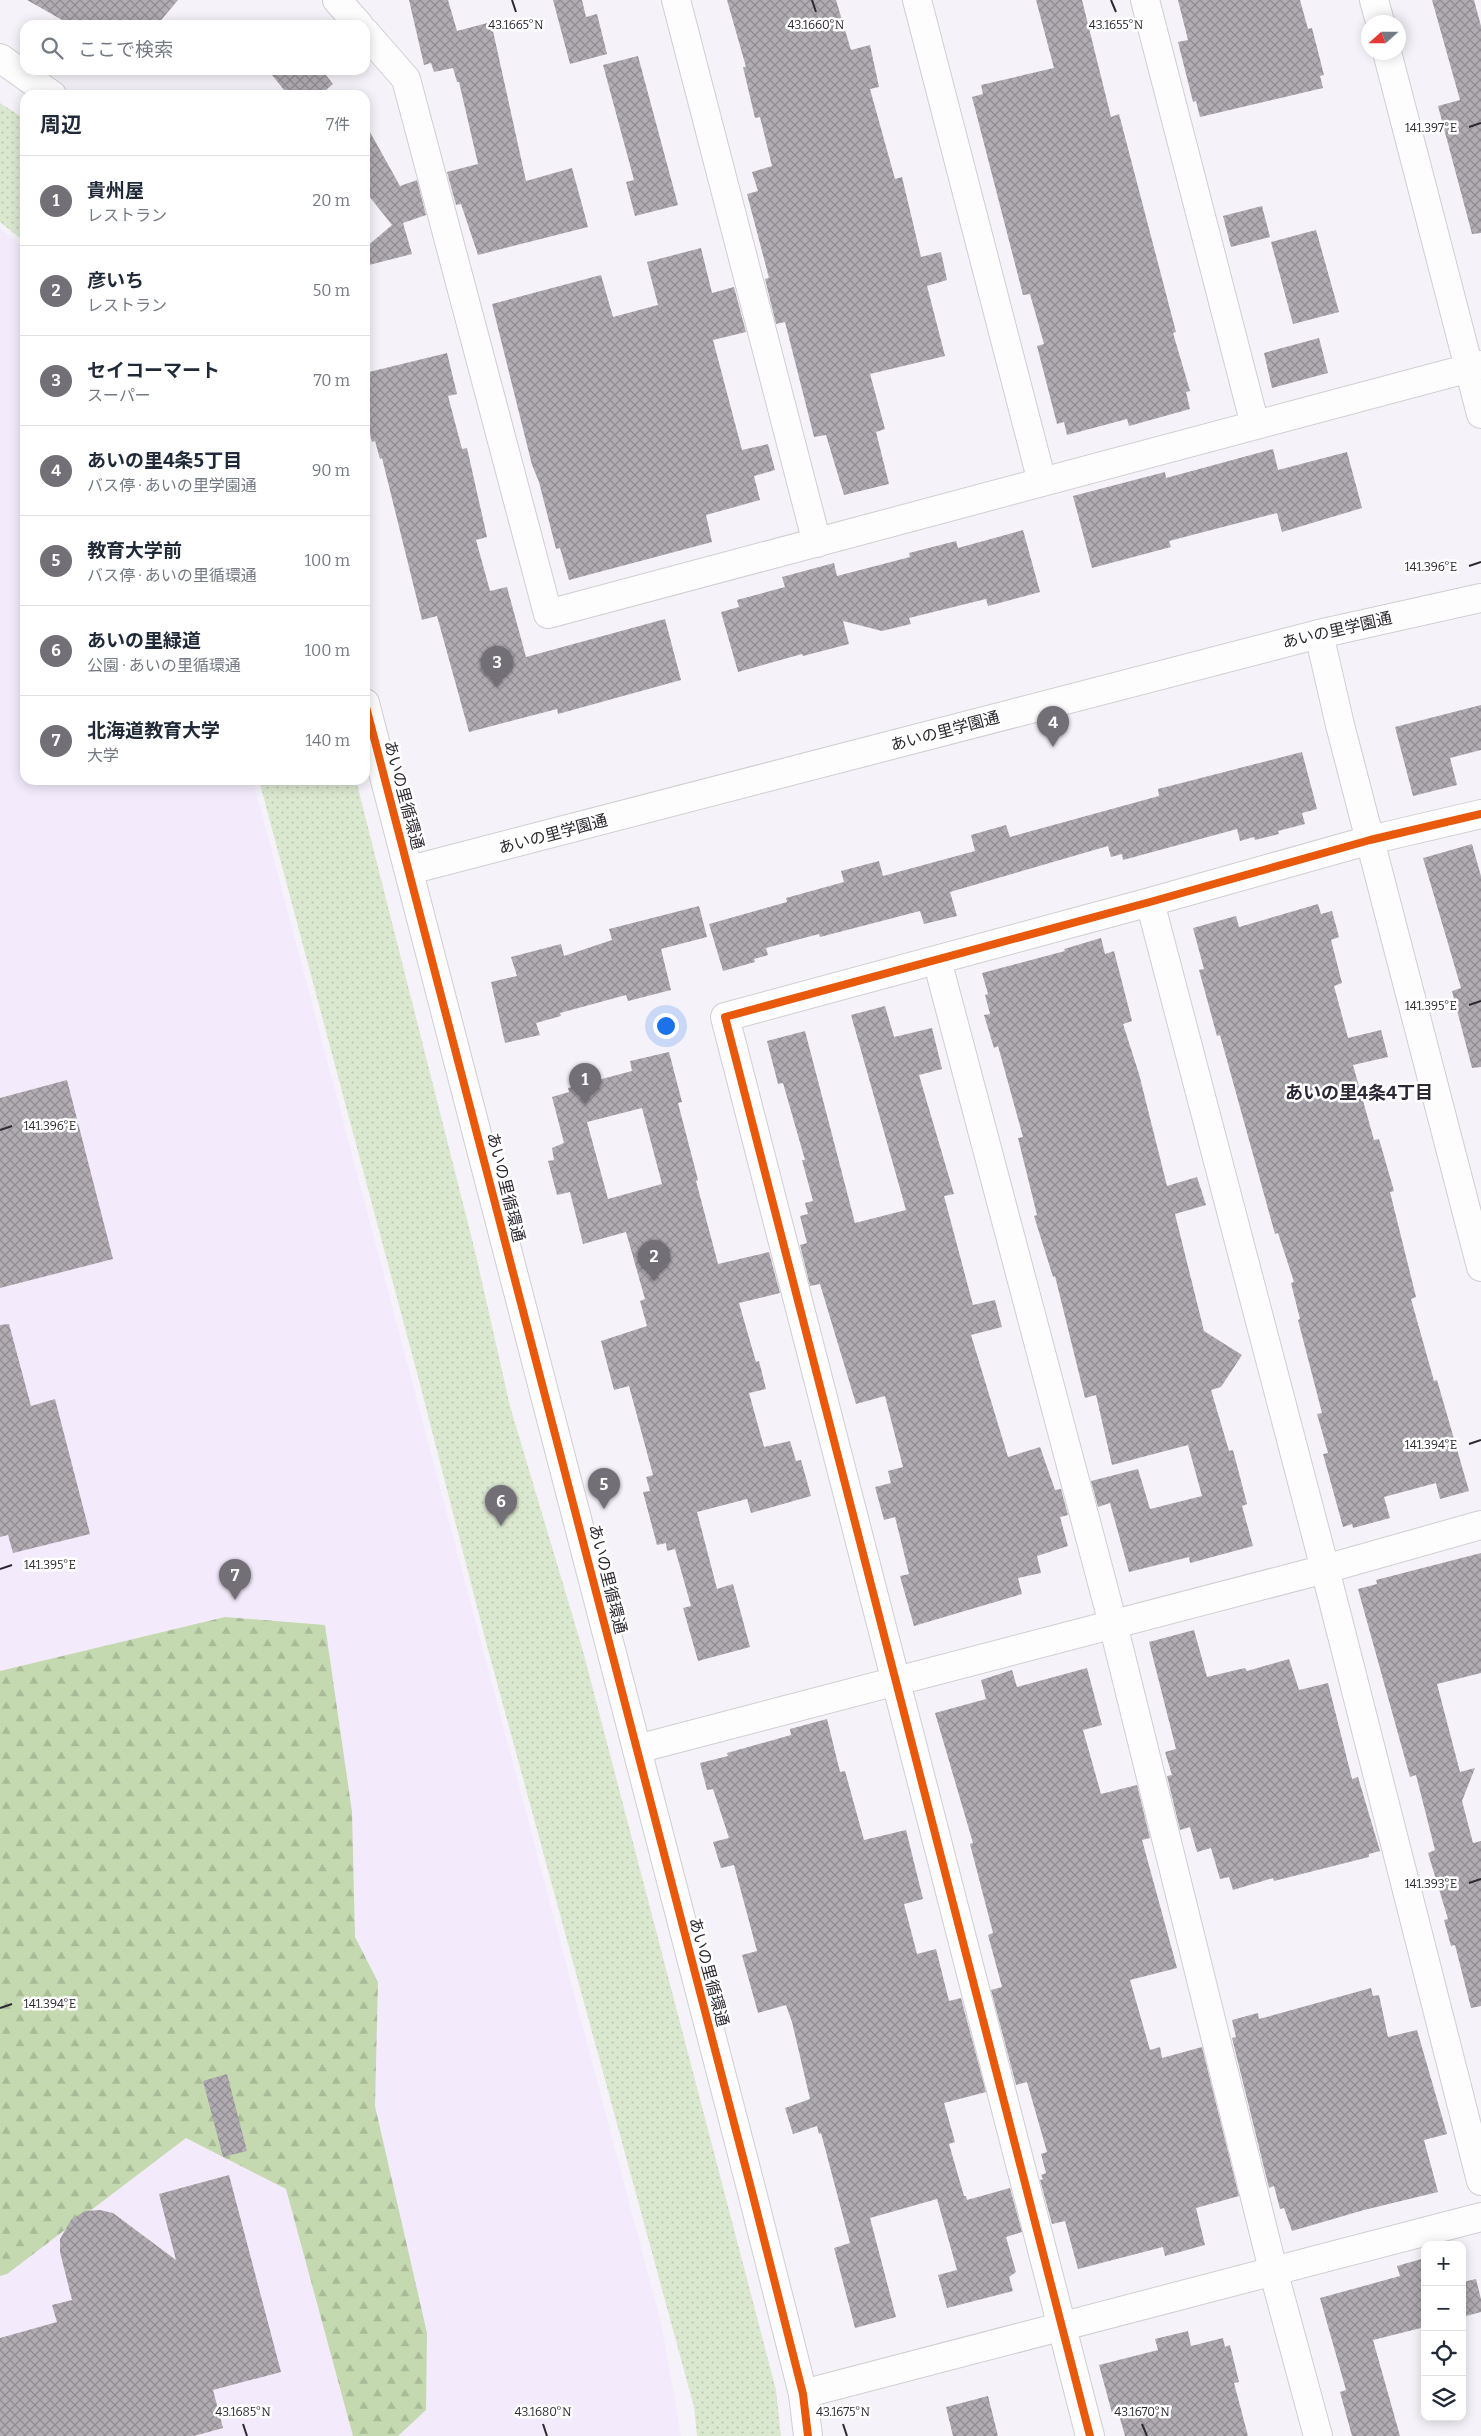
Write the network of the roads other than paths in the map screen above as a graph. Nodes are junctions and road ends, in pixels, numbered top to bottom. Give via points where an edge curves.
1 (337, 0) edge
2 (676, 0) edge
3 (917, 0) edge
4 (1145, 0) edge
5 (1374, 0) edge
6 (1378, 15) edge
7 (355, 20) edge
8 (370, 38) edge
9 (0, 58) edge
10 (1389, 60) edge
11 (20, 72) edge
12 (24, 75) edge
13 (45, 90) edge
14 (1475, 366) edge
15 (1481, 414) edge
16 (1256, 425) junction
17 (1042, 482) junction
18 (817, 543) junction
19 (1481, 598) edge
20 (1319, 634) junction
21 (370, 722) edge
22 (1481, 814) edge
23 (1370, 840) junction
24 (410, 870) junction
25 (1150, 902) junction
26 (936, 960) junction
27 (1481, 1267) edge
28 (1481, 1525) edge
29 (1325, 1568) junction
30 (1113, 1624) junction
31 (895, 1681) junction
32 (637, 1749) junction
33 (1481, 2181) edge
34 (1481, 2216) edge
35 (1273, 2270) junction
36 (1060, 2326) junction
37 (803, 2394) junction
38 (808, 2436) edge
39 (1090, 2436) edge
40 (1318, 2436) edge

1 - 7 street
2 - 18 street
3 - 17 street
4 - 16 street
5 - 6 street
8 - 18 street via 406,79 548,614
9 - 11 street
10 - 14 street
12 - 13 street
14 - 15 street
14 - 16 street
16 - 17 street
17 - 18 street
19 - 20 street, あいの里学園通
20 - 23 street
20 - 24 street, あいの里学園通
21 - 24 street, あいの里循環通
22 - 23 street
23 - 25 street
23 - 27 street
24 - 32 street, あいの里循環通
25 - 26 street
25 - 29 street
26 - 30 street
26 - 31 street via 725,1017
28 - 29 street
29 - 30 street
29 - 33 street
30 - 31 street
30 - 35 street
31 - 32 street
31 - 36 street
32 - 37 street, あいの里循環通
34 - 35 street
35 - 36 street
35 - 40 street
36 - 37 street
36 - 39 street
37 - 38 street, あいの里循環通

